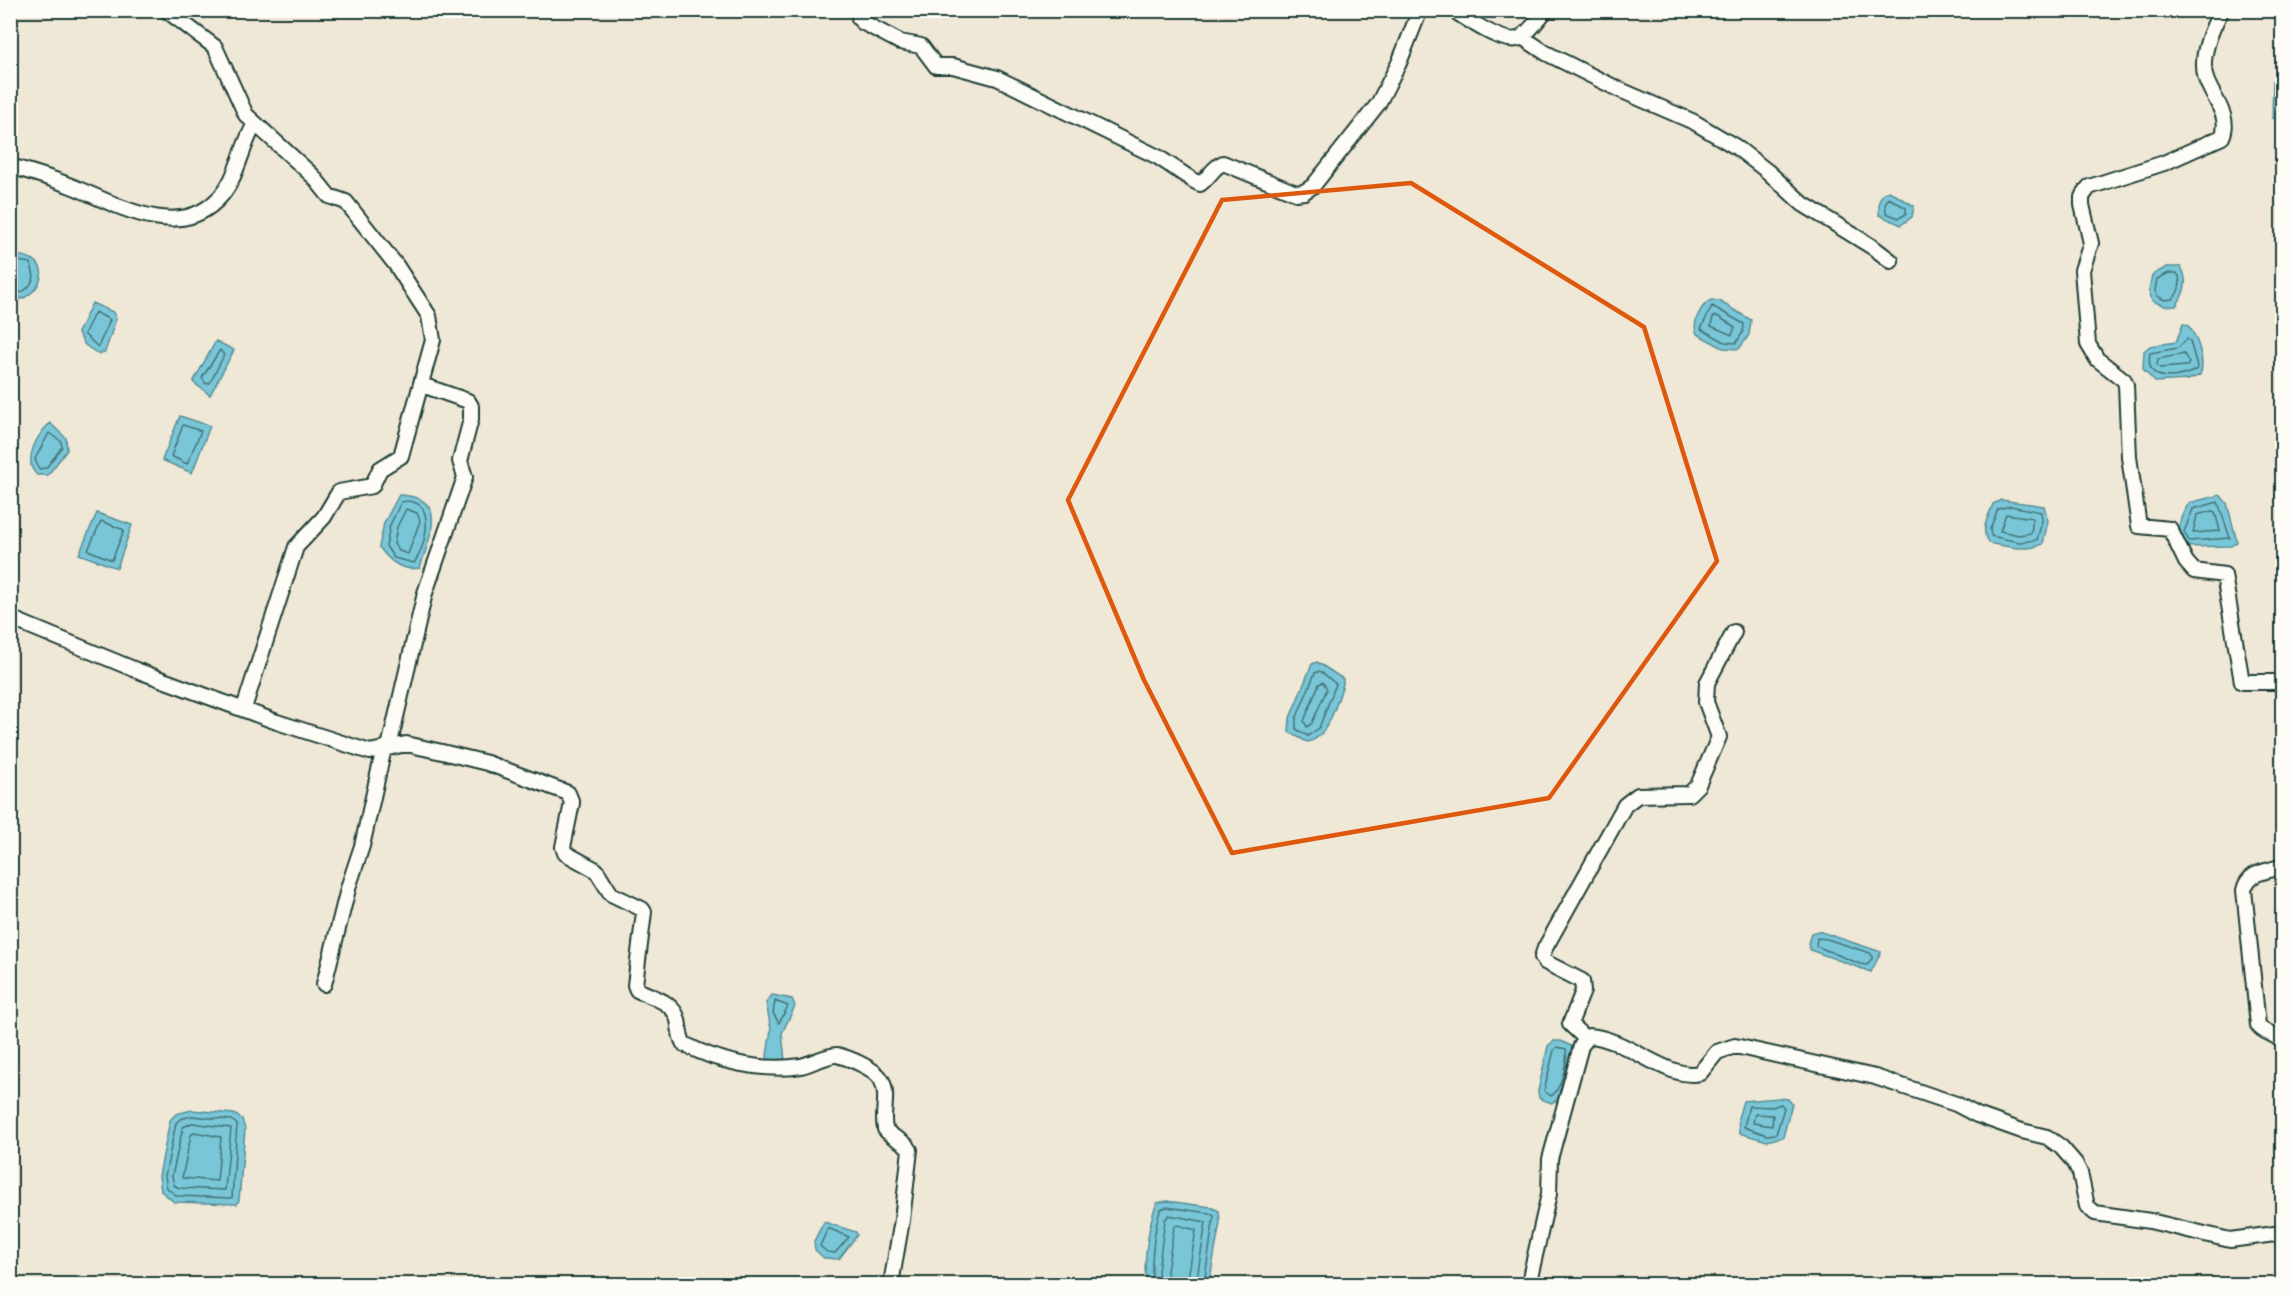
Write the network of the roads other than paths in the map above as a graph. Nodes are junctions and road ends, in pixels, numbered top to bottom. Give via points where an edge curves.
1 (165, 10) edge
2 (860, 10) edge
3 (1420, 10) edge
4 (1453, 10) edge
5 (1546, 10) edge
6 (2222, 10) edge
7 (1522, 37) junction
8 (255, 124) junction
9 (10, 166) edge
10 (1891, 261) dead end
11 (422, 385) junction
12 (10, 618) edge
13 (1734, 632) dead end
14 (2283, 682) edge
15 (244, 708) junction
16 (387, 748) junction
17 (2283, 866) edge
18 (324, 984) dead end
19 (1586, 1038) junction
20 (2283, 1042) edge
21 (2283, 1233) edge
22 (1531, 1273) dead end
23 (891, 1284) edge

1 - 8 street via 215,47 246,115
2 - 3 street via 862,22 900,42 921,46 936,66 953,66 997,78 1158,157 1200,184 1223,163 1296,193 1313,186 1378,104
4 - 7 street via 1500,37
5 - 7 street
6 - 14 street via 2205,52 2205,71 2222,113 2226,131 2223,137 2164,163 2089,187 2084,193 2082,206 2091,243 2082,270 2088,344 2097,359 2126,385 2129,457 2139,526 2170,530 2194,571 2224,575 2242,682
7 - 10 street via 1546,53 1694,122 1736,147 1803,204
8 - 9 street via 221,196 188,217 156,218 129,211
8 - 11 street via 313,176 329,196 346,202 422,304 433,327 434,340
11 - 15 street via 401,456 380,469 372,486 339,492 324,517 296,547
11 - 16 street via 468,401 471,419 460,461 465,477 425,593
12 - 15 street via 115,662
13 - 19 street via 1707,683 1706,702 1719,737 1698,785 1689,794 1638,795 1625,805 1545,948 1545,962 1582,981 1583,991 1570,1024
15 - 16 street via 370,752
16 - 18 street
16 - 23 street via 405,744 487,763 568,793 572,803 565,853 596,870 611,894 642,909 644,924 635,985 637,990 670,1005 684,1044 742,1064 800,1066 837,1055 880,1078 886,1094 885,1129 910,1150
17 - 20 street via 2251,876 2244,890 2258,1025
19 - 21 street via 1595,1036 1634,1049 1665,1068 1686,1075 1700,1073 1717,1052 1735,1046 1875,1077 2047,1137 2075,1163 2087,1206 2095,1213 2230,1240
19 - 22 street via 1550,1159 1549,1194

